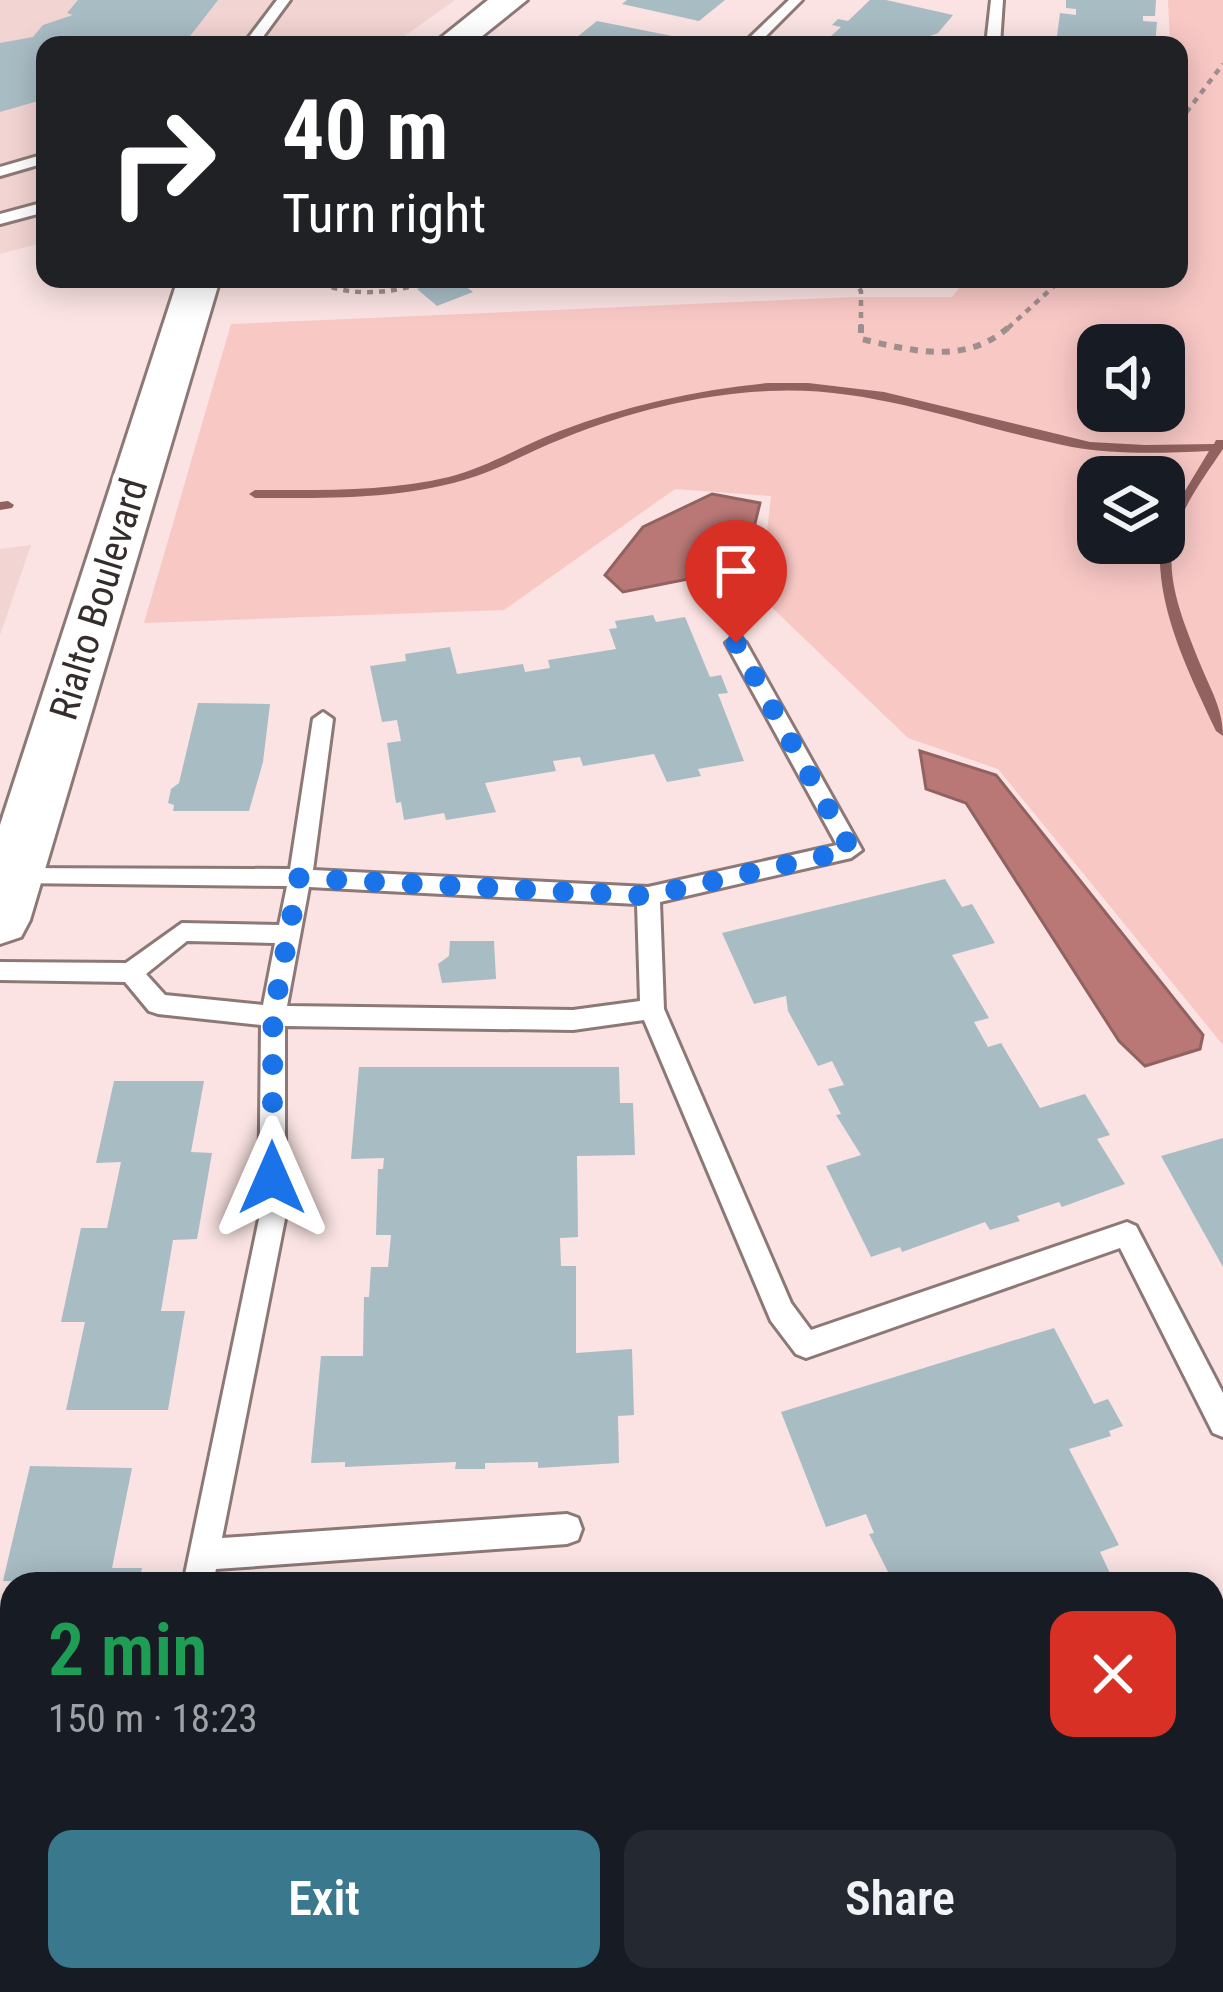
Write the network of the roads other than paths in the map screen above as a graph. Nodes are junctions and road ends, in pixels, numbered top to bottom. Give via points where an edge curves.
1 (284, 0) edge
2 (510, 0) edge
3 (796, 0) edge
4 (997, 0) edge
5 (257, 36) edge
6 (461, 36) edge
7 (758, 36) edge
8 (993, 36) edge
9 (36, 161) edge
10 (0, 172) edge
11 (36, 210) edge
12 (0, 220) edge
13 (196, 288) edge
14 (736, 643) dead end
15 (323, 718) dead end
16 (299, 878) junction
17 (648, 896) junction
18 (7, 897) edge
19 (288, 934) junction
20 (0, 971) edge
21 (131, 973) junction
22 (652, 1009) junction
23 (273, 1016) junction
24 (1223, 1423) edge
25 (567, 1529) dead end
26 (200, 1570) edge

1 - 5 lane
2 - 6 street
3 - 7 lane
4 - 8 lane
9 - 10 lane
11 - 12 lane
13 - 18 street, Rialto Boulevard
14 - 17 lane via 851,850
15 - 16 lane
16 - 17 lane
16 - 18 lane
16 - 19 lane
17 - 22 lane
19 - 21 lane via 182,932
19 - 23 lane
20 - 21 lane
21 - 23 lane via 158,1004
22 - 23 lane via 573,1020
22 - 24 lane via 781,1312 806,1345 1127,1234
23 - 26 lane via 272,1219
25 - 26 lane

